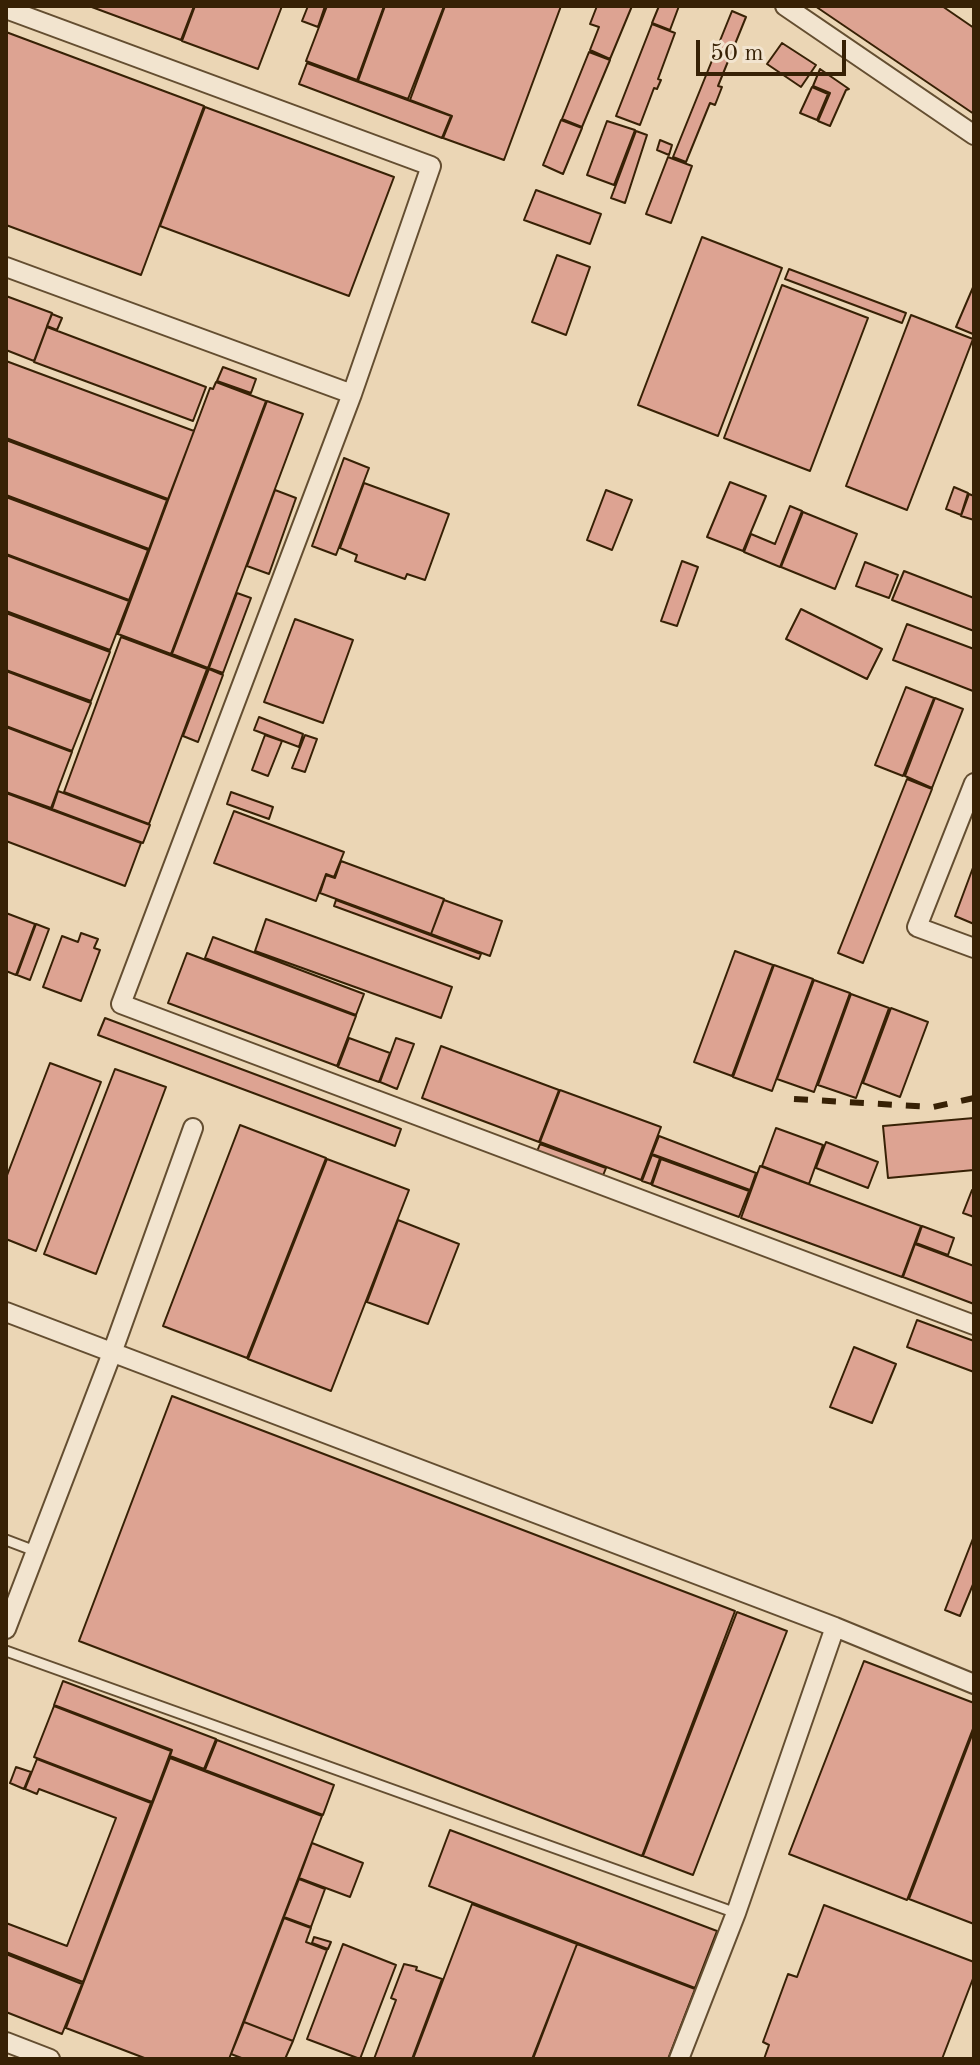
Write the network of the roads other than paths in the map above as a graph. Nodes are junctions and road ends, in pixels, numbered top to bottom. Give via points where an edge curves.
1 (785, 6) edge
2 (6, 9) edge
3 (974, 135) edge
4 (6, 267) edge
5 (352, 394) junction
6 (974, 783) edge
7 (974, 948) edge
8 (193, 1128) dead end
9 (6, 1312) edge
10 (974, 1325) edge
11 (112, 1353) junction
12 (6, 1540) edge
13 (35, 1551) junction
14 (835, 1627) junction
15 (6, 1629) edge
16 (6, 1651) edge
17 (974, 1684) edge
18 (736, 1913) junction
19 (6, 2042) edge
20 (50, 2059) edge
21 (679, 2059) edge

1 - 3 street
2 - 5 street via 431,166
4 - 5 street
5 - 10 street via 121,1004
6 - 7 street via 917,927
8 - 11 street
9 - 11 street
11 - 13 street
11 - 14 street
12 - 13 lane
13 - 15 street
14 - 17 street
14 - 18 street
16 - 18 lane
18 - 21 street
19 - 20 street

